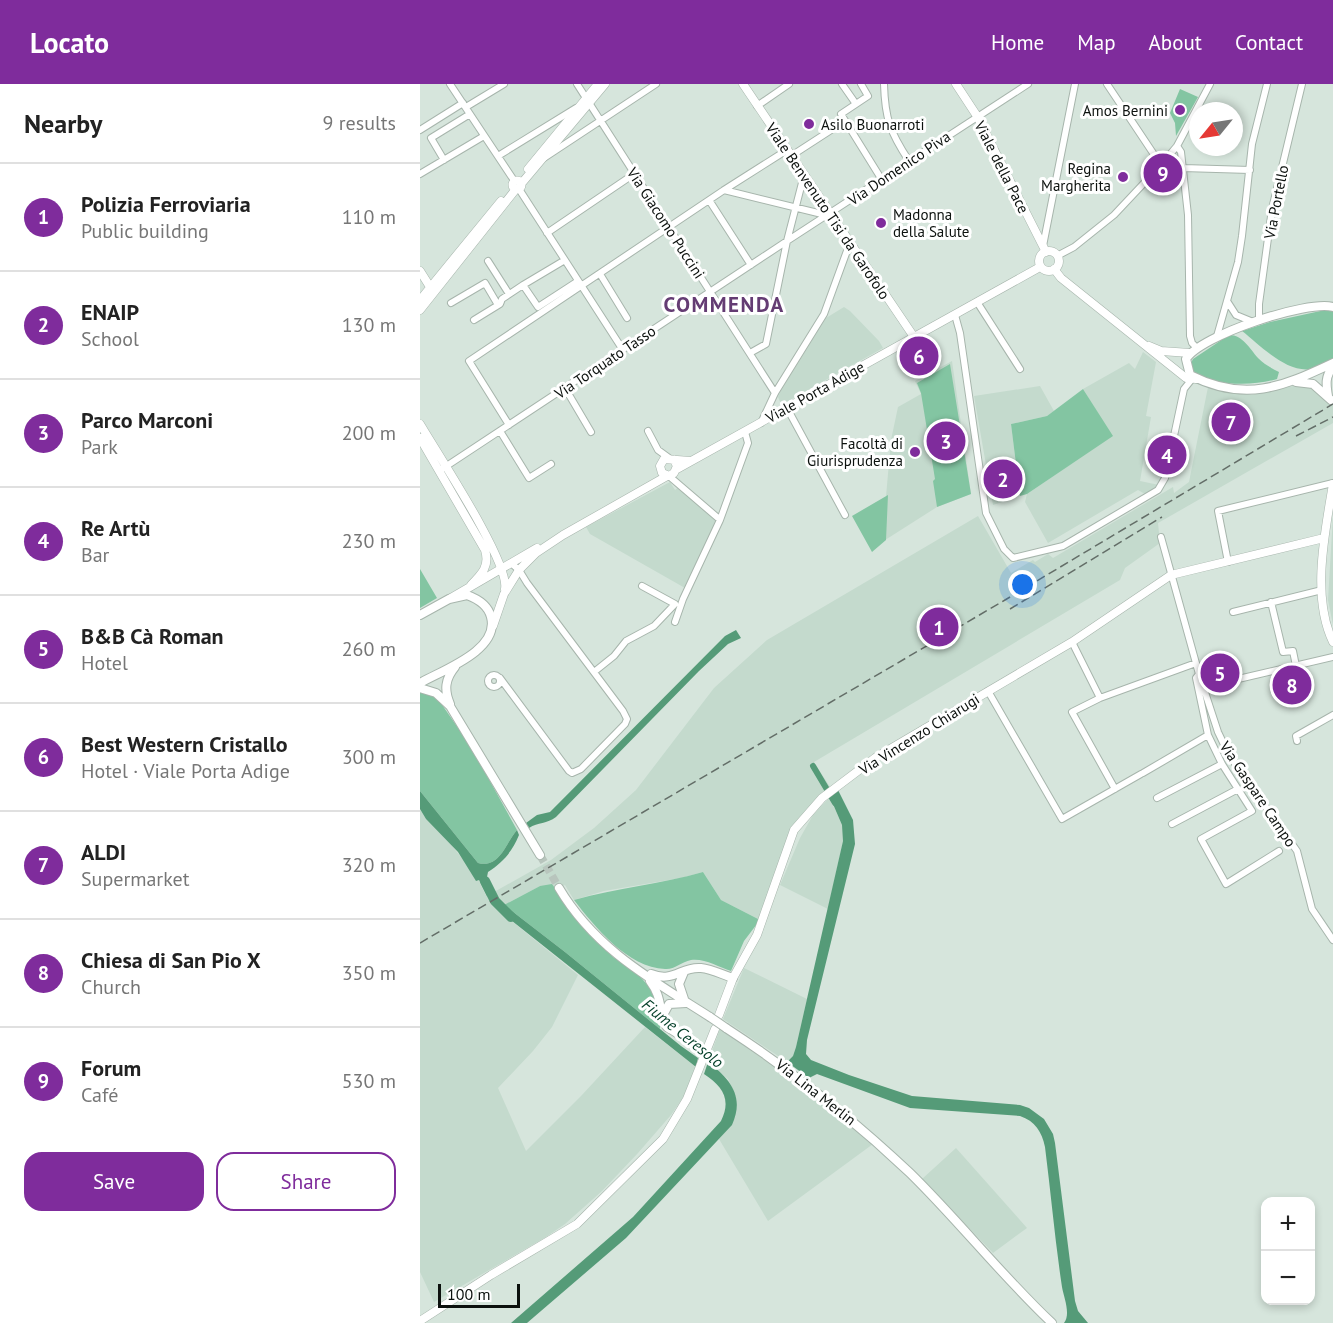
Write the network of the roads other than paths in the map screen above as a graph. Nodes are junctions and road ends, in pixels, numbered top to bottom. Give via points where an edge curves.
1 (450, 84) edge
2 (504, 84) edge
3 (577, 84) edge
4 (598, 84) edge
5 (605, 84) edge
6 (656, 84) edge
7 (743, 84) edge
8 (789, 84) edge
9 (842, 84) edge
10 (861, 84) edge
11 (884, 84) edge
12 (956, 84) edge
13 (1028, 84) edge
14 (1075, 84) edge
15 (1107, 84) edge
16 (1210, 84) edge
17 (1267, 84) edge
18 (1302, 84) edge
19 (585, 102) junction
20 (856, 104) junction
21 (757, 106) junction
22 (466, 108) junction
23 (977, 116) junction
24 (600, 121) junction
25 (845, 121) junction
26 (420, 130) edge
27 (484, 136) junction
28 (1177, 146) junction
29 (789, 153) junction
30 (498, 156) junction
31 (544, 159) junction
32 (444, 160) junction
33 (909, 161) junction
34 (1161, 165) junction
35 (1183, 168) junction
36 (1250, 170) junction
37 (420, 174) edge
38 (634, 174) junction
39 (804, 174) junction
40 (882, 180) junction
41 (517, 185) junction
42 (724, 190) junction
43 (709, 200) junction
44 (796, 206) junction
45 (828, 216) junction
46 (669, 227) junction
47 (547, 233) junction
48 (787, 241) junction
49 (852, 245) junction
50 (1044, 249) junction
51 (1057, 256) junction
52 (488, 261) dead end
53 (565, 261) junction
54 (751, 265) junction
55 (1040, 267) junction
56 (1054, 269) junction
57 (420, 271) edge
58 (600, 274) junction
59 (580, 283) junction
60 (523, 285) junction
61 (432, 290) junction
62 (711, 292) junction
63 (509, 294) junction
64 (420, 300) edge
65 (1333, 300) edge
66 (1227, 301) junction
67 (451, 303) dead end
68 (977, 303) junction
69 (498, 305) junction
70 (1309, 307) junction
71 (1333, 307) edge
72 (420, 310) edge
73 (955, 315) junction
74 (627, 318) dead end
75 (474, 320) dead end
76 (1256, 322) junction
77 (1217, 336) junction
78 (914, 337) junction
79 (1145, 345) junction
80 (623, 350) junction
81 (1193, 350) junction
82 (750, 353) junction
83 (1333, 365) edge
84 (1020, 369) dead end
85 (1195, 379) junction
86 (1293, 382) junction
87 (565, 388) junction
88 (775, 393) junction
89 (787, 408) junction
90 (761, 423) junction
91 (420, 424) edge
92 (509, 425) junction
93 (648, 431) dead end
94 (500, 432) junction
95 (591, 432) dead end
96 (745, 432) junction
97 (420, 438) edge
98 (658, 450) junction
99 (672, 459) junction
100 (694, 461) junction
101 (550, 464) dead end
102 (660, 466) junction
103 (442, 469) junction
104 (672, 473) junction
105 (1333, 484) edge
106 (649, 486) junction
107 (845, 515) dead end
108 (718, 518) dead end
109 (1161, 537) dead end
110 (1324, 538) junction
111 (554, 540) junction
112 (495, 552) junction
113 (511, 562) junction
114 (1228, 562) junction
115 (501, 568) junction
116 (519, 570) junction
117 (1171, 575) junction
118 (511, 583) junction
119 (527, 583) junction
120 (471, 585) junction
121 (642, 586) dead end
122 (1322, 590) junction
123 (504, 594) junction
124 (449, 599) junction
125 (1270, 602) junction
126 (1233, 612) dead end
127 (420, 615) edge
128 (675, 622) dead end
129 (492, 627) junction
130 (1072, 642) junction
131 (1333, 642) edge
132 (1333, 657) edge
133 (459, 662) junction
134 (1196, 663) junction
135 (1296, 666) junction
136 (594, 672) junction
137 (1199, 674) junction
138 (500, 678) junction
139 (420, 683) edge
140 (496, 687) junction
141 (1204, 687) junction
142 (420, 688) edge
143 (988, 691) junction
144 (508, 692) junction
145 (1100, 698) junction
146 (454, 713) junction
147 (1333, 715) edge
148 (1208, 735) junction
149 (1297, 741) dead end
150 (1222, 764) junction
151 (1115, 789) junction
152 (1238, 789) junction
153 (1157, 798) dead end
154 (1172, 824) dead end
155 (1279, 851) dead end
156 (540, 855) tunnel mouth
157 (559, 888) tunnel mouth
158 (1333, 940) edge
159 (639, 970) junction
160 (685, 972) junction
161 (733, 978) junction
162 (687, 1003) junction
163 (663, 1015) junction
164 (719, 1015) dead end
165 (715, 1029) dead end
166 (706, 1051) junction
167 (420, 1321) edge
168 (1052, 1323) edge

1 - 22 street
2 - 22 street
3 - 19 street, Via Giacomo Puccini
4 - 19 street
5 - 19 street
6 - 24 street
7 - 21 street, Viale Benvenuto Tisi da Garofolo
8 - 21 street
9 - 20 street
10 - 20 street via 868,96
11 - 33 street via 886,120
12 - 23 street, Viale della Pace
13 - 23 street, Via Domenico Piva
14 - 50 street
15 - 34 street
16 - 28 street
17 - 36 street via 1252,144
18 - 76 street, Via Portello via 1272,209
19 - 24 street, Via Giacomo Puccini
19 - 30 street
19 - 31 street
19 - 41 street
20 - 25 street via 841,114
21 - 29 street, Viale Benvenuto Tisi da Garofolo
22 - 26 street
22 - 27 street
22 - 32 street via 431,138
23 - 33 street, Via Domenico Piva
23 - 50 street, Viale della Pace
24 - 31 street
24 - 38 street, Via Giacomo Puccini
25 - 29 street
25 - 40 street
27 - 30 street
27 - 32 street
28 - 34 street
28 - 35 street
29 - 39 street, Viale Benvenuto Tisi da Garofolo
29 - 42 street
30 - 41 street
31 - 41 street
32 - 37 street
33 - 40 street, Via Domenico Piva
34 - 51 street via 1114,215
35 - 36 street
35 - 81 street
36 - 66 street via 1242,237
38 - 46 street, Via Giacomo Puccini
38 - 47 street
39 - 44 street
39 - 45 street, Viale Benvenuto Tisi da Garofolo
40 - 45 street, Via Domenico Piva
41 - 47 street
41 - 61 street
42 - 43 street
42 - 44 street
43 - 46 street
43 - 54 street
44 - 45 street
44 - 48 street
45 - 48 street, Via Torquato Tasso
45 - 49 street, Viale Benvenuto Tisi da Garofolo
46 - 58 street
46 - 62 street, Via Giacomo Puccini
47 - 53 street
48 - 54 street, Via Torquato Tasso
48 - 82 street via 766,344
49 - 78 street, Viale Benvenuto Tisi da Garofolo
49 - 88 street via 824,314
50 - 51 street
50 - 55 street
51 - 56 street
52 - 63 street
53 - 59 street
53 - 60 street
54 - 62 street, Via Torquato Tasso
55 - 56 street
55 - 68 street, Viale Porta Adige
56 - 79 street
57 - 61 street
58 - 59 street
58 - 74 street
59 - 60 street via 538,307
59 - 80 street
59 - 92 street via 470,361
60 - 63 street
61 - 64 street
61 - 72 street
62 - 80 street, Via Torquato Tasso
62 - 82 street, Via Giacomo Puccini
63 - 69 street
65 - 70 main road
66 - 76 street via 1236,315
66 - 77 street
67 - 69 street via 485,283
68 - 73 street, Viale Porta Adige
68 - 84 street
69 - 75 street
70 - 71 main road
70 - 76 main road
73 - 78 street, Viale Porta Adige
73 - 85 street via 988,519 1013,558 1063,546 1162,485 1184,389
76 - 77 main road
77 - 81 main road
78 - 89 street, Viale Porta Adige
79 - 81 street via 1161,351
79 - 85 street via 1186,378
80 - 87 street, Via Torquato Tasso
81 - 85 main road via 1186,359
82 - 88 street, Via Giacomo Puccini
83 - 86 main road
83 - 86 main road via 1326,383 1330,398 1313,384
85 - 86 main road via 1244,391
87 - 92 street, Via Torquato Tasso
87 - 95 street
88 - 90 street
89 - 90 street, Viale Porta Adige
89 - 107 street
90 - 96 street, Viale Porta Adige
91 - 103 street
92 - 94 street, Via Torquato Tasso
93 - 98 street
94 - 101 street via 528,478
94 - 103 street, Via Torquato Tasso
96 - 100 street, Viale Porta Adige
96 - 128 street via 748,443 720,520
97 - 103 street
98 - 99 street
98 - 102 street
99 - 100 street
99 - 102 street via 664,459
99 - 104 street
100 - 104 street, Viale Porta Adige
102 - 104 street via 662,473
102 - 106 street, Viale Porta Adige
103 - 112 street
103 - 120 street via 485,550 485,568
104 - 106 street, Viale Porta Adige
104 - 108 street
105 - 110 street
105 - 114 street via 1218,511
106 - 111 street, Viale Porta Adige
109 - 117 street, Via Gaspare Campo
110 - 114 street
110 - 122 street
111 - 113 street, Viale Porta Adige
111 - 116 street, Viale Porta Adige
112 - 113 street
112 - 115 street
113 - 115 street, Viale Porta Adige
113 - 116 street
114 - 117 street
115 - 120 street, Viale Porta Adige
115 - 123 street via 506,581
116 - 118 street, Viale Porta Adige
116 - 119 street
117 - 130 street, Via Vincenzo Chiarugi
117 - 134 street, Via Gaspare Campo
118 - 119 street via 519,579
118 - 123 street, Viale Porta Adige
119 - 136 street
120 - 124 street, Viale Porta Adige
121 - 136 street via 675,604 654,626 626,641
122 - 125 street
122 - 131 street via 1327,629
123 - 129 street, Viale Porta Adige
124 - 127 main road, Viale Porta Adige
124 - 129 main road via 462,595 476,599 488,609
125 - 126 street
125 - 135 street via 1283,652 1293,651
129 - 133 main road, Viale Porta Adige via 483,646
130 - 143 street, Via Vincenzo Chiarugi
130 - 145 street
132 - 135 street
133 - 139 main road, Viale Porta Adige
133 - 146 main road via 446,684
134 - 137 street, Via Gaspare Campo
134 - 145 street
135 - 141 street
136 - 144 street via 627,719 574,773
137 - 141 street, Via Gaspare Campo
137 - 148 street via 1196,678
138 - 140 street
138 - 140 street via 495,675 488,679 490,686
138 - 144 street
140 - 144 street
141 - 158 street, Via Gaspare Campo via 1223,744 1297,851 1312,909
142 - 146 main road via 436,693
143 - 151 street via 1062,819
143 - 161 street, Via Vincenzo Chiarugi via 875,758 822,798 794,830 757,934
145 - 151 street via 1072,712
146 - 156 main road
147 - 149 street via 1296,736
148 - 150 street
148 - 151 street
150 - 152 street
150 - 153 street
152 - 154 street
152 - 155 street via 1252,811 1201,839 1226,884
157 - 159 main road, Via Lina Merlin via 585,925
159 - 160 main road via 665,978
159 - 162 main road, Via Lina Merlin
159 - 163 main road via 660,996
160 - 161 main road via 700,968
160 - 162 main road via 679,984
161 - 164 street, Via Vincenzo Chiarugi
162 - 163 main road via 669,1005
162 - 168 main road, Via Lina Merlin, bridge via 795,1075 863,1130 921,1184
163 - 166 main road via 667,1027
165 - 166 street
166 - 167 street via 687,1099 663,1139 577,1224

